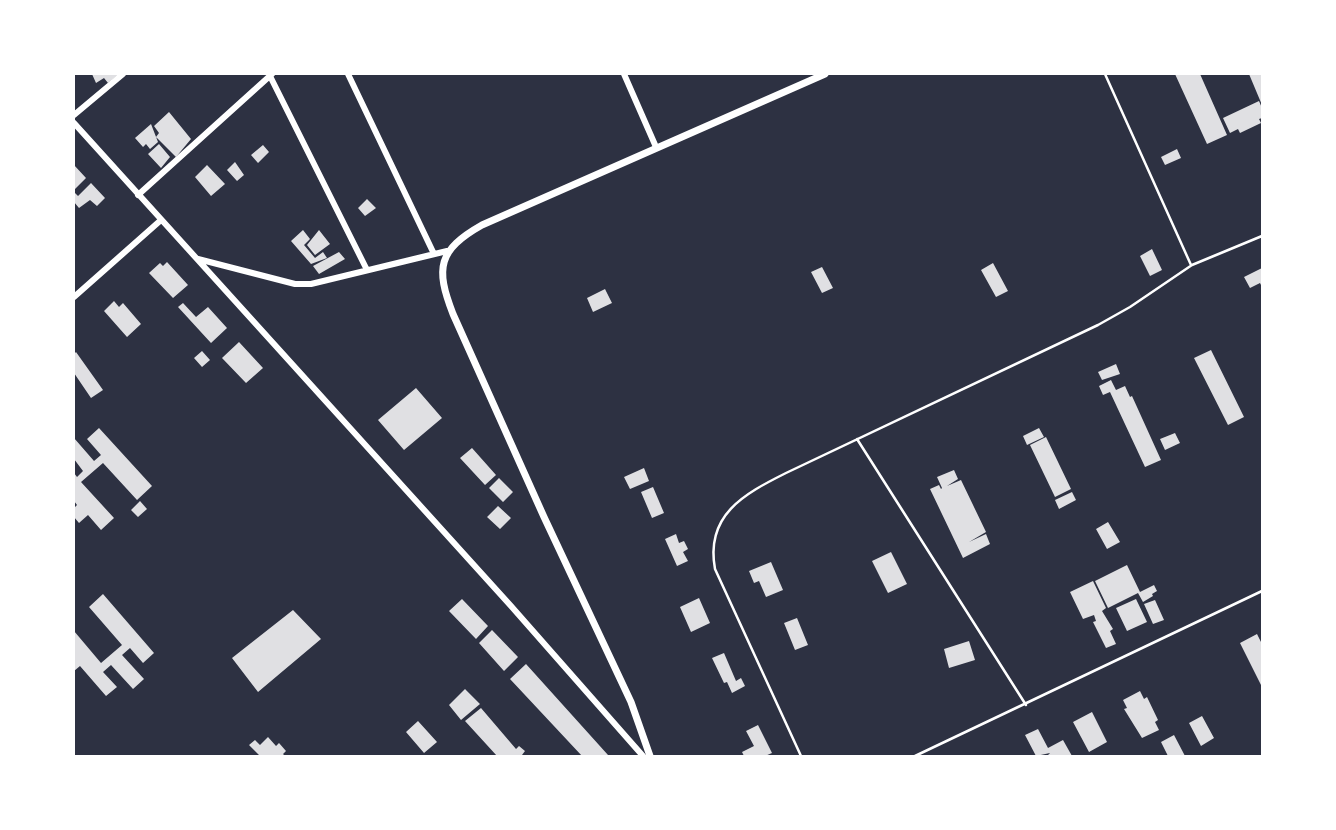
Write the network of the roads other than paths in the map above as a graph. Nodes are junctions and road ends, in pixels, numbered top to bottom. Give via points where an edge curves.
1 (123, 74) edge
2 (271, 74) edge
3 (348, 74) edge
4 (624, 74) edge
5 (825, 74) edge
6 (1105, 74) edge
7 (74, 115) edge
8 (74, 123) edge
9 (656, 147) junction
10 (138, 195) junction
11 (161, 220) junction
12 (1262, 236) edge
13 (447, 251) junction
14 (433, 254) junction
15 (196, 258) junction
16 (1192, 265) junction
17 (367, 270) junction
18 (74, 297) edge
19 (857, 439) junction
20 (1262, 591) edge
21 (1026, 705) junction
22 (643, 757) edge
23 (650, 757) edge
24 (801, 757) edge
25 (915, 757) edge

1 - 7 street
2 - 10 street
2 - 17 street
3 - 14 street
4 - 9 street
5 - 9 street
6 - 16 lane
8 - 10 street
9 - 13 street via 482,225
10 - 11 street
11 - 15 street
11 - 18 street
12 - 16 lane
13 - 14 street
13 - 23 street via 443,279 453,314 631,702
14 - 17 street
15 - 17 street via 295,284
15 - 22 street
16 - 19 lane via 1098,325
19 - 21 lane
19 - 24 lane via 751,491 716,530 711,550 715,569
20 - 21 lane
21 - 25 lane

